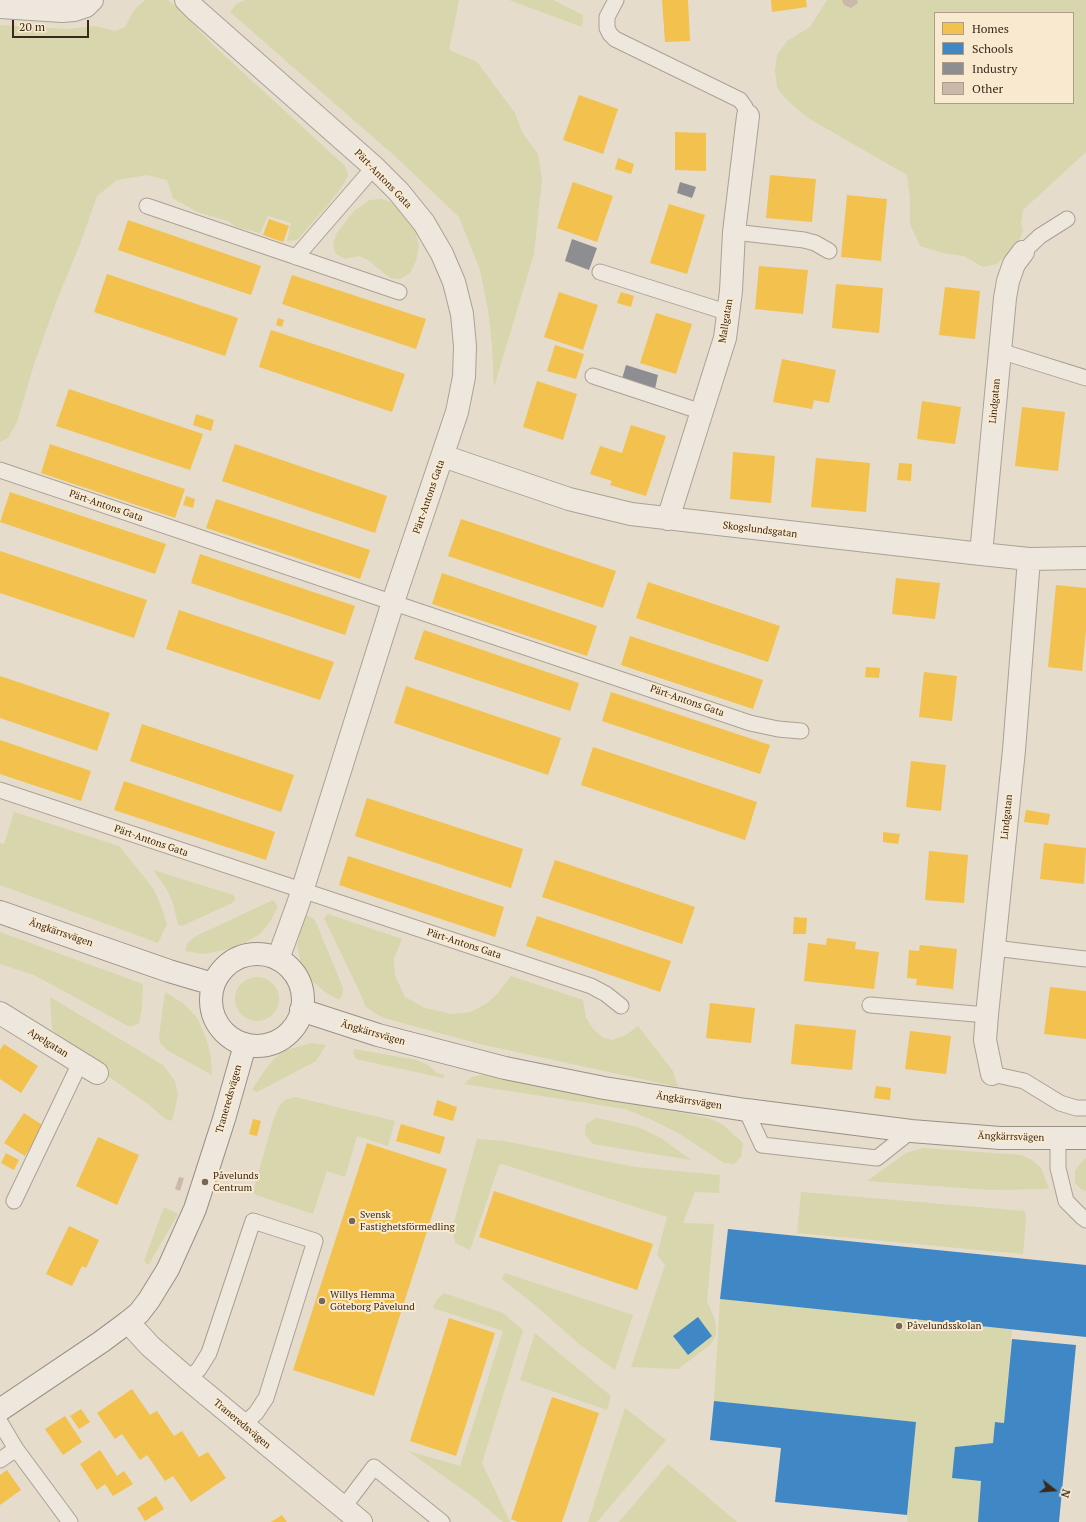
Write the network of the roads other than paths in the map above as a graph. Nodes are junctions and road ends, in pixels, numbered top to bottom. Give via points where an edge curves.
1 (92, 0) edge
2 (186, 0) edge
3 (616, 0) edge
4 (0, 7) edge
5 (748, 116) joint
6 (374, 167) junction
7 (147, 206) dead end
8 (1067, 219) dead end
9 (734, 232) junction
10 (829, 251) dead end
11 (1023, 252) joint
12 (296, 257) junction
13 (600, 272) dead end
14 (399, 292) dead end
15 (729, 313) junction
16 (1000, 351) junction
17 (593, 376) dead end
18 (1086, 378) edge
19 (702, 412) junction
20 (443, 456) junction
21 (0, 470) edge
22 (668, 519) junction
23 (981, 554) junction
24 (1086, 558) edge
25 (1029, 559) junction
26 (393, 602) junction
27 (801, 731) dead end
28 (0, 790) edge
29 (302, 890) junction
30 (0, 912) edge
31 (994, 948) junction
32 (278, 959) junction
33 (1086, 959) edge
34 (213, 984) junction
35 (870, 1005) dead end
36 (621, 1006) dead end
37 (302, 1010) junction
38 (0, 1013) edge
39 (987, 1015) junction
40 (245, 1045) junction
41 (88, 1068) joint
42 (992, 1074) joint
43 (1086, 1108) edge
44 (746, 1110) junction
45 (911, 1131) junction
46 (1058, 1138) junction
47 (1086, 1138) edge
48 (14, 1201) dead end
49 (1086, 1220) edge
50 (128, 1322) junction
51 (188, 1379) junction
52 (0, 1410) edge
53 (0, 1422) edge
54 (243, 1425) junction
55 (16, 1449) junction
56 (0, 1460) edge
57 (343, 1508) junction
58 (70, 1522) edge
59 (361, 1522) edge
60 (442, 1522) edge

1 - 4 street via 86,6 62,11
2 - 6 street, Pärt-Antons Gata
3 - 5 lane via 608,17 607,28 615,39 740,100
5 - 9 street, Mallgatan
6 - 12 lane
6 - 20 street, Pärt-Antons Gata via 424,223 454,282 462,314 466,346 464,378 457,412
7 - 12 lane
8 - 11 lane via 1040,236
9 - 10 lane via 804,240
9 - 15 street, Mallgatan
11 - 16 street, Lindgatan via 1014,264 1008,281
12 - 14 lane
13 - 15 lane
15 - 19 street, Mallgatan via 725,338
16 - 18 lane
16 - 23 street, Lindgatan
17 - 19 lane
19 - 22 street, Mallgatan
20 - 22 street, Skogslundsgatan via 569,499 631,514
20 - 26 street, Pärt-Antons Gata
21 - 26 lane, Pärt-Antons Gata
22 - 23 street, Skogslundsgatan
23 - 25 street, Skogslundsgatan
24 - 25 street, Skogslundsgatan
25 - 31 street, Lindgatan via 1014,750
26 - 27 lane, Pärt-Antons Gata via 750,723
26 - 29 street, Pärt-Antons Gata
28 - 29 lane, Pärt-Antons Gata
29 - 32 street, Pärt-Antons Gata
29 - 36 lane, Pärt-Antons Gata via 591,986
30 - 34 street, Ängkärrsvägen
31 - 33 lane
31 - 39 street, Lindgatan
32 - 34 street via 253,954 240,957 228,964
32 - 37 street via 288,966 301,986
34 - 40 street via 210,999 213,1014 220,1028 231,1038
35 - 39 lane
37 - 40 street via 296,1024 274,1043 260,1046
37 - 44 street, Ängkärrsvägen via 378,1035 505,1068 604,1088
38 - 41 street, Apelgatan
39 - 42 street, Lindgatan via 986,1040
40 - 50 street, Traneredsvägen via 195,1209 168,1269 149,1300
41 - 48 lane
42 - 43 lane via 1024,1081 1060,1103
44 - 45 street, Ängkärrsvägen
44 - 45 lane via 762,1145 877,1158
45 - 46 street, Ängkärrsvägen via 1000,1138
46 - 47 street, Ängkärrsvägen
46 - 49 lane via 1058,1168 1066,1201
50 - 51 street, Traneredsvägen via 150,1346
50 - 52 street, Traneredsvägen
51 - 54 street, Traneredsvägen
51 - 54 lane via 209,1353 253,1221 315,1241 266,1398 256,1413
53 - 55 lane
54 - 57 street, Traneredsvägen
55 - 56 lane
55 - 58 lane
57 - 59 street, Traneredsvägen
57 - 60 lane via 374,1467

